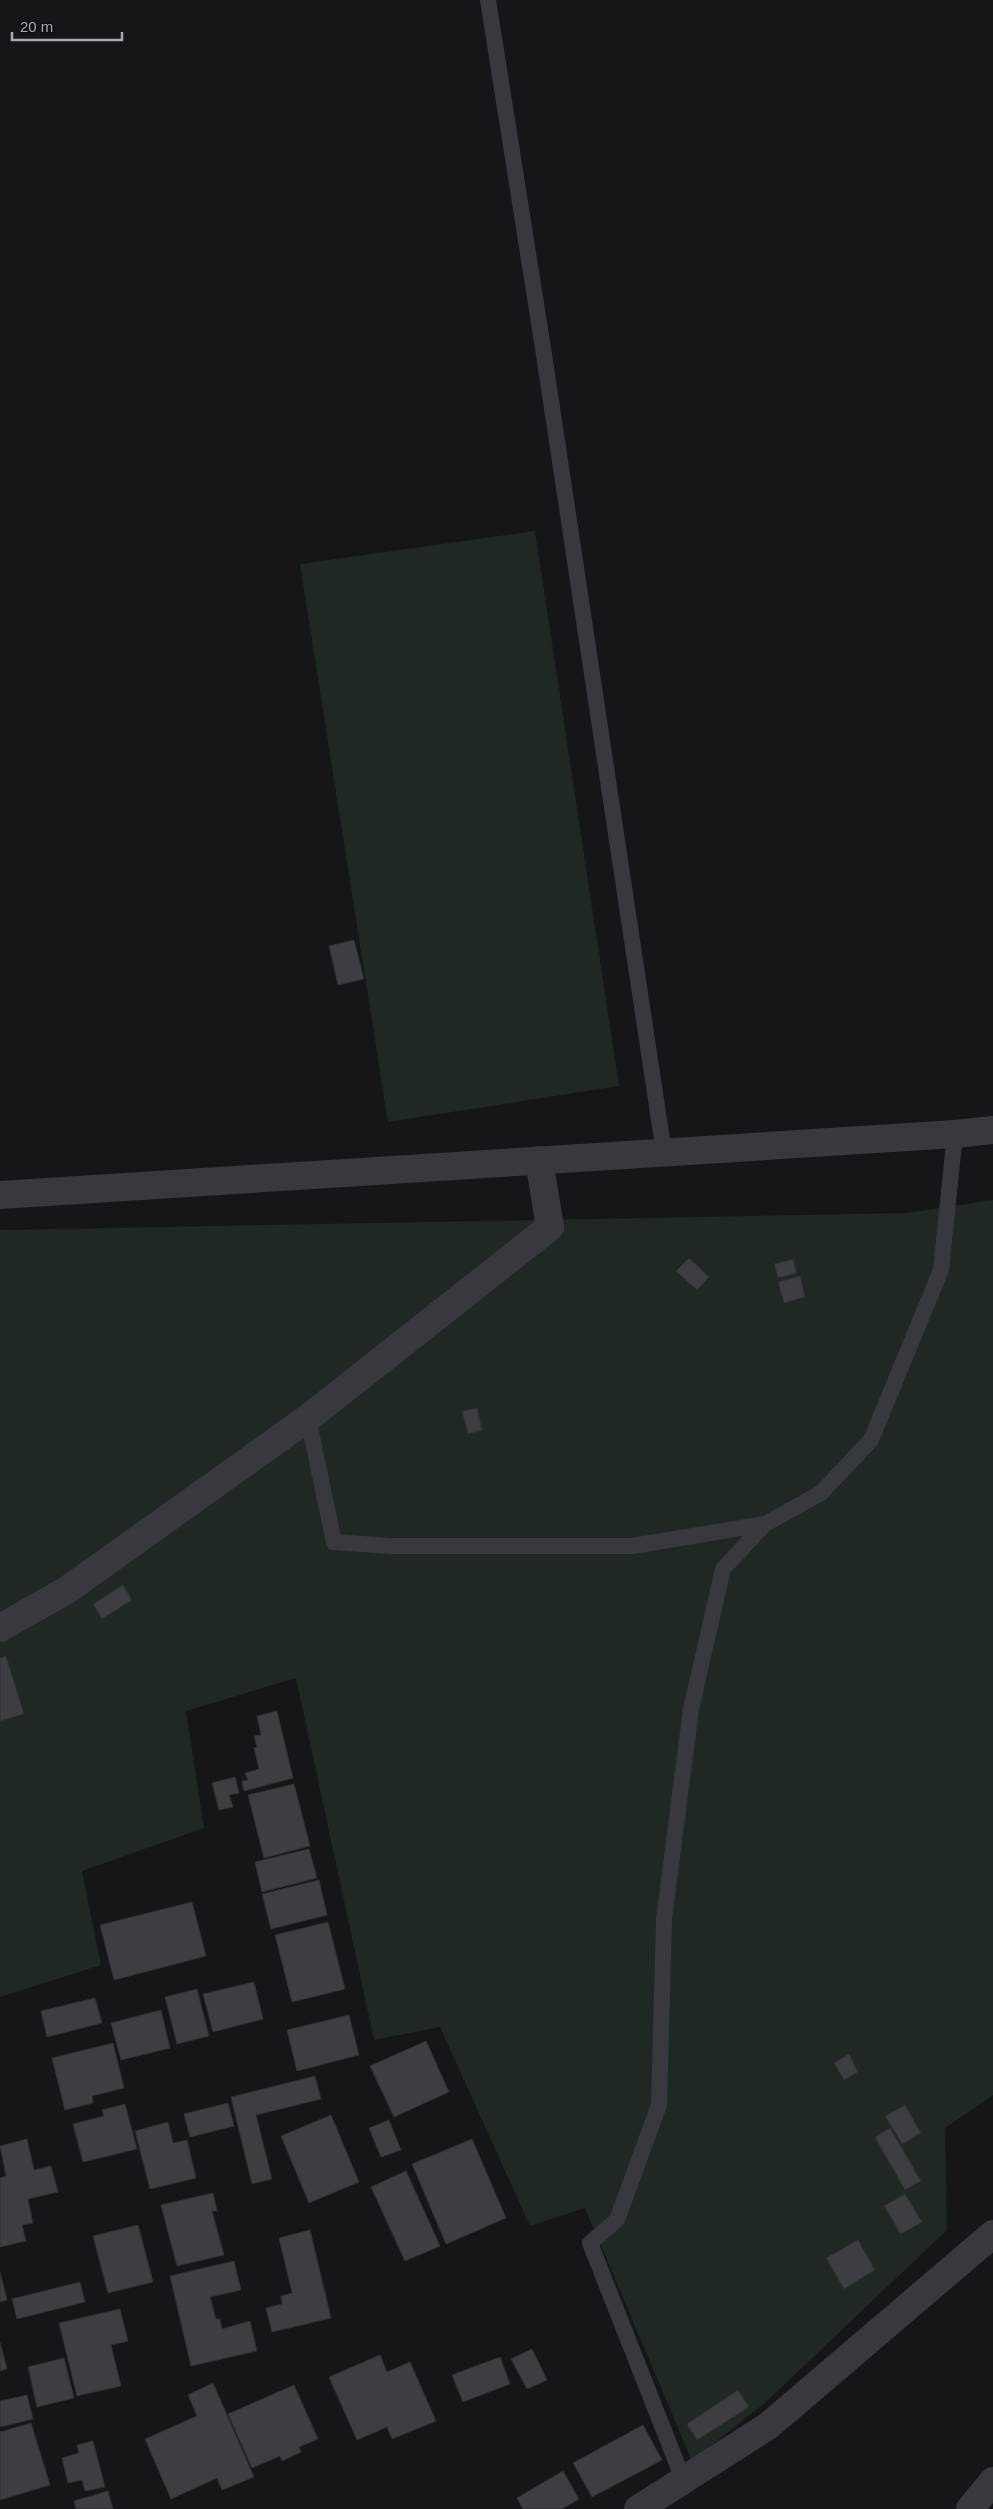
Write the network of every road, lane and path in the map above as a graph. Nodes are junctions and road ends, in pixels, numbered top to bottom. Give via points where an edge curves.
1 (488, 0) edge
2 (993, 1130) edge
3 (955, 1134) junction
4 (664, 1153) junction
5 (539, 1160) junction
6 (0, 1195) edge
7 (308, 1418) junction
8 (765, 1524) junction
9 (0, 1628) edge
10 (993, 2234) edge
11 (683, 2479) junction
12 (993, 2481) edge
13 (638, 2509) edge
14 (970, 2509) edge

1 - 4 lane
2 - 3 street
3 - 4 street
3 - 8 lane via 941,1270 871,1440 821,1492
4 - 5 street
5 - 6 street
5 - 7 street via 550,1227
7 - 8 lane via 334,1542 391,1546 632,1546
7 - 9 street via 67,1590
8 - 11 lane via 723,1569 691,1709 664,1919 659,2105 617,2220 590,2243
10 - 11 street via 768,2426
11 - 13 street
12 - 14 street

